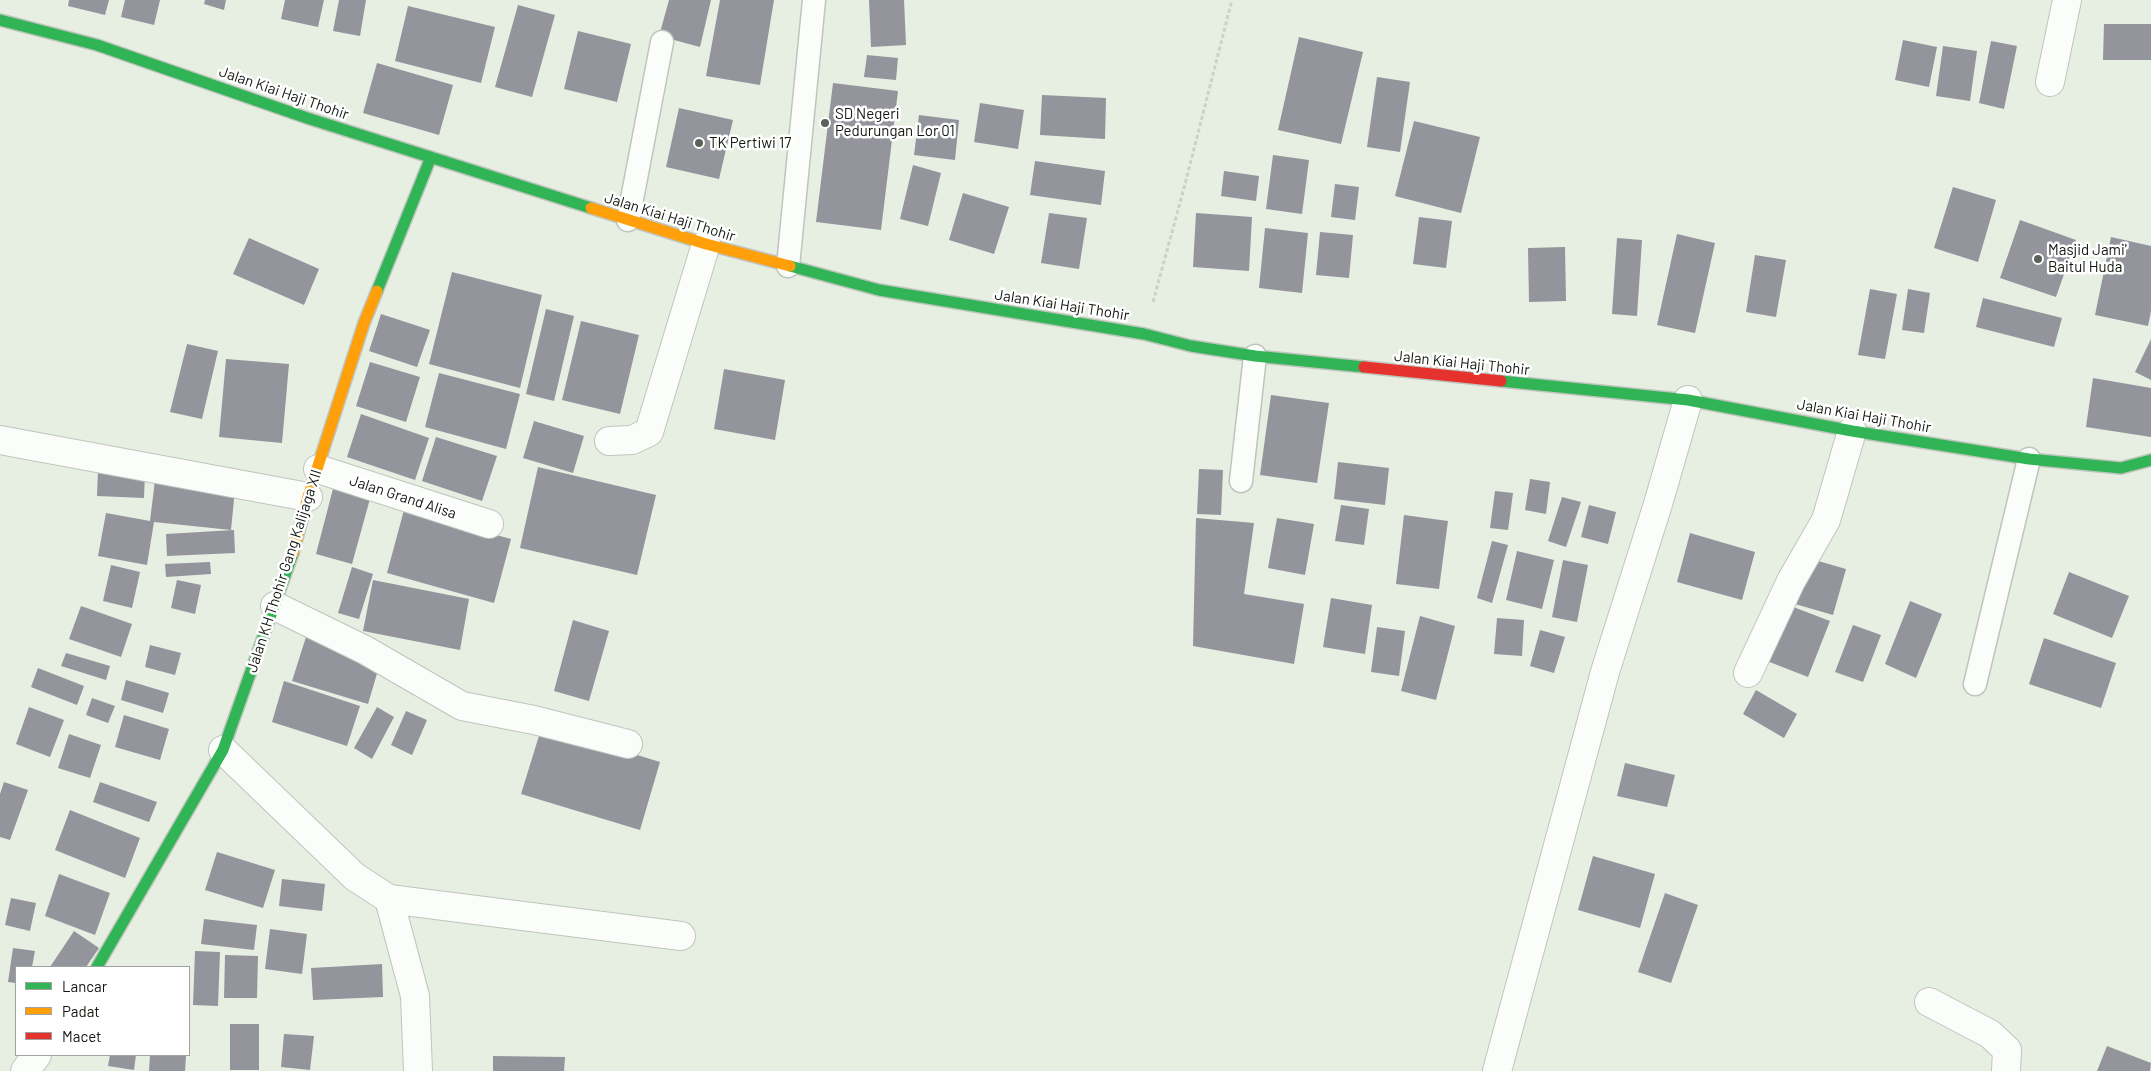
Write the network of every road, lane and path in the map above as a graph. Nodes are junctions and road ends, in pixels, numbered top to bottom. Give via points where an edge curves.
1 (814, 0) edge
2 (1232, 0) edge
3 (2067, 0) edge
4 (0, 20) edge
5 (662, 42) dead end
6 (2050, 82) dead end
7 (431, 157) junction
8 (628, 220) junction
9 (706, 244) junction
10 (788, 266) junction
11 (1144, 334) junction
12 (1255, 356) junction
13 (1688, 400) junction
14 (1852, 431) junction
15 (0, 440) edge
16 (609, 440) dead end
17 (2029, 458) junction
18 (2151, 460) edge
19 (318, 470) junction
20 (1241, 481) dead end
21 (308, 497) junction
22 (489, 524) dead end
23 (276, 606) junction
24 (1748, 673) dead end
25 (1975, 684) dead end
26 (628, 744) dead end
27 (223, 750) junction
28 (389, 899) junction
29 (681, 936) dead end
30 (97, 966) edge
31 (1929, 1002) dead end
32 (35, 1056) edge
33 (25, 1071) edge
34 (418, 1071) edge
35 (1496, 1071) edge
36 (2006, 1071) edge

1 - 10 lane
2 - 11 path
3 - 6 street
4 - 7 street, Jalan Kiai Haji Thohir via 97,45
5 - 8 lane
7 - 8 street, Jalan Kiai Haji Thohir
7 - 19 street, Jalan KH Thohir Gang Kalijaga XII via 364,322
8 - 9 street, Jalan Kiai Haji Thohir
9 - 10 street, Jalan Kiai Haji Thohir
9 - 16 street via 649,432 632,440
10 - 11 street, Jalan Kiai Haji Thohir via 879,290
11 - 12 street, Jalan Kiai Haji Thohir via 1191,346
12 - 13 street, Jalan Kiai Haji Thohir
12 - 20 lane
13 - 14 street, Jalan Kiai Haji Thohir
13 - 35 street via 1605,672
14 - 17 street, Jalan Kiai Haji Thohir
14 - 24 street via 1826,520 1791,581
15 - 21 street
17 - 18 street, Jalan Kiai Haji Thohir via 2121,468
17 - 25 lane
19 - 21 street, Jalan KH Thohir Gang Kalijaga XII
19 - 22 street, Jalan Grand Alisa
21 - 23 street, Jalan KH Thohir Gang Kalijaga XII
23 - 26 street via 365,650 462,706
23 - 27 street, Jalan KH Thohir Gang Kalijaga XII
27 - 28 street via 355,877
27 - 30 street, Jalan KH Thohir Gang Kalijaga XII
28 - 29 street
28 - 34 street via 415,996
31 - 36 street via 1990,1034 2007,1050
32 - 33 street

